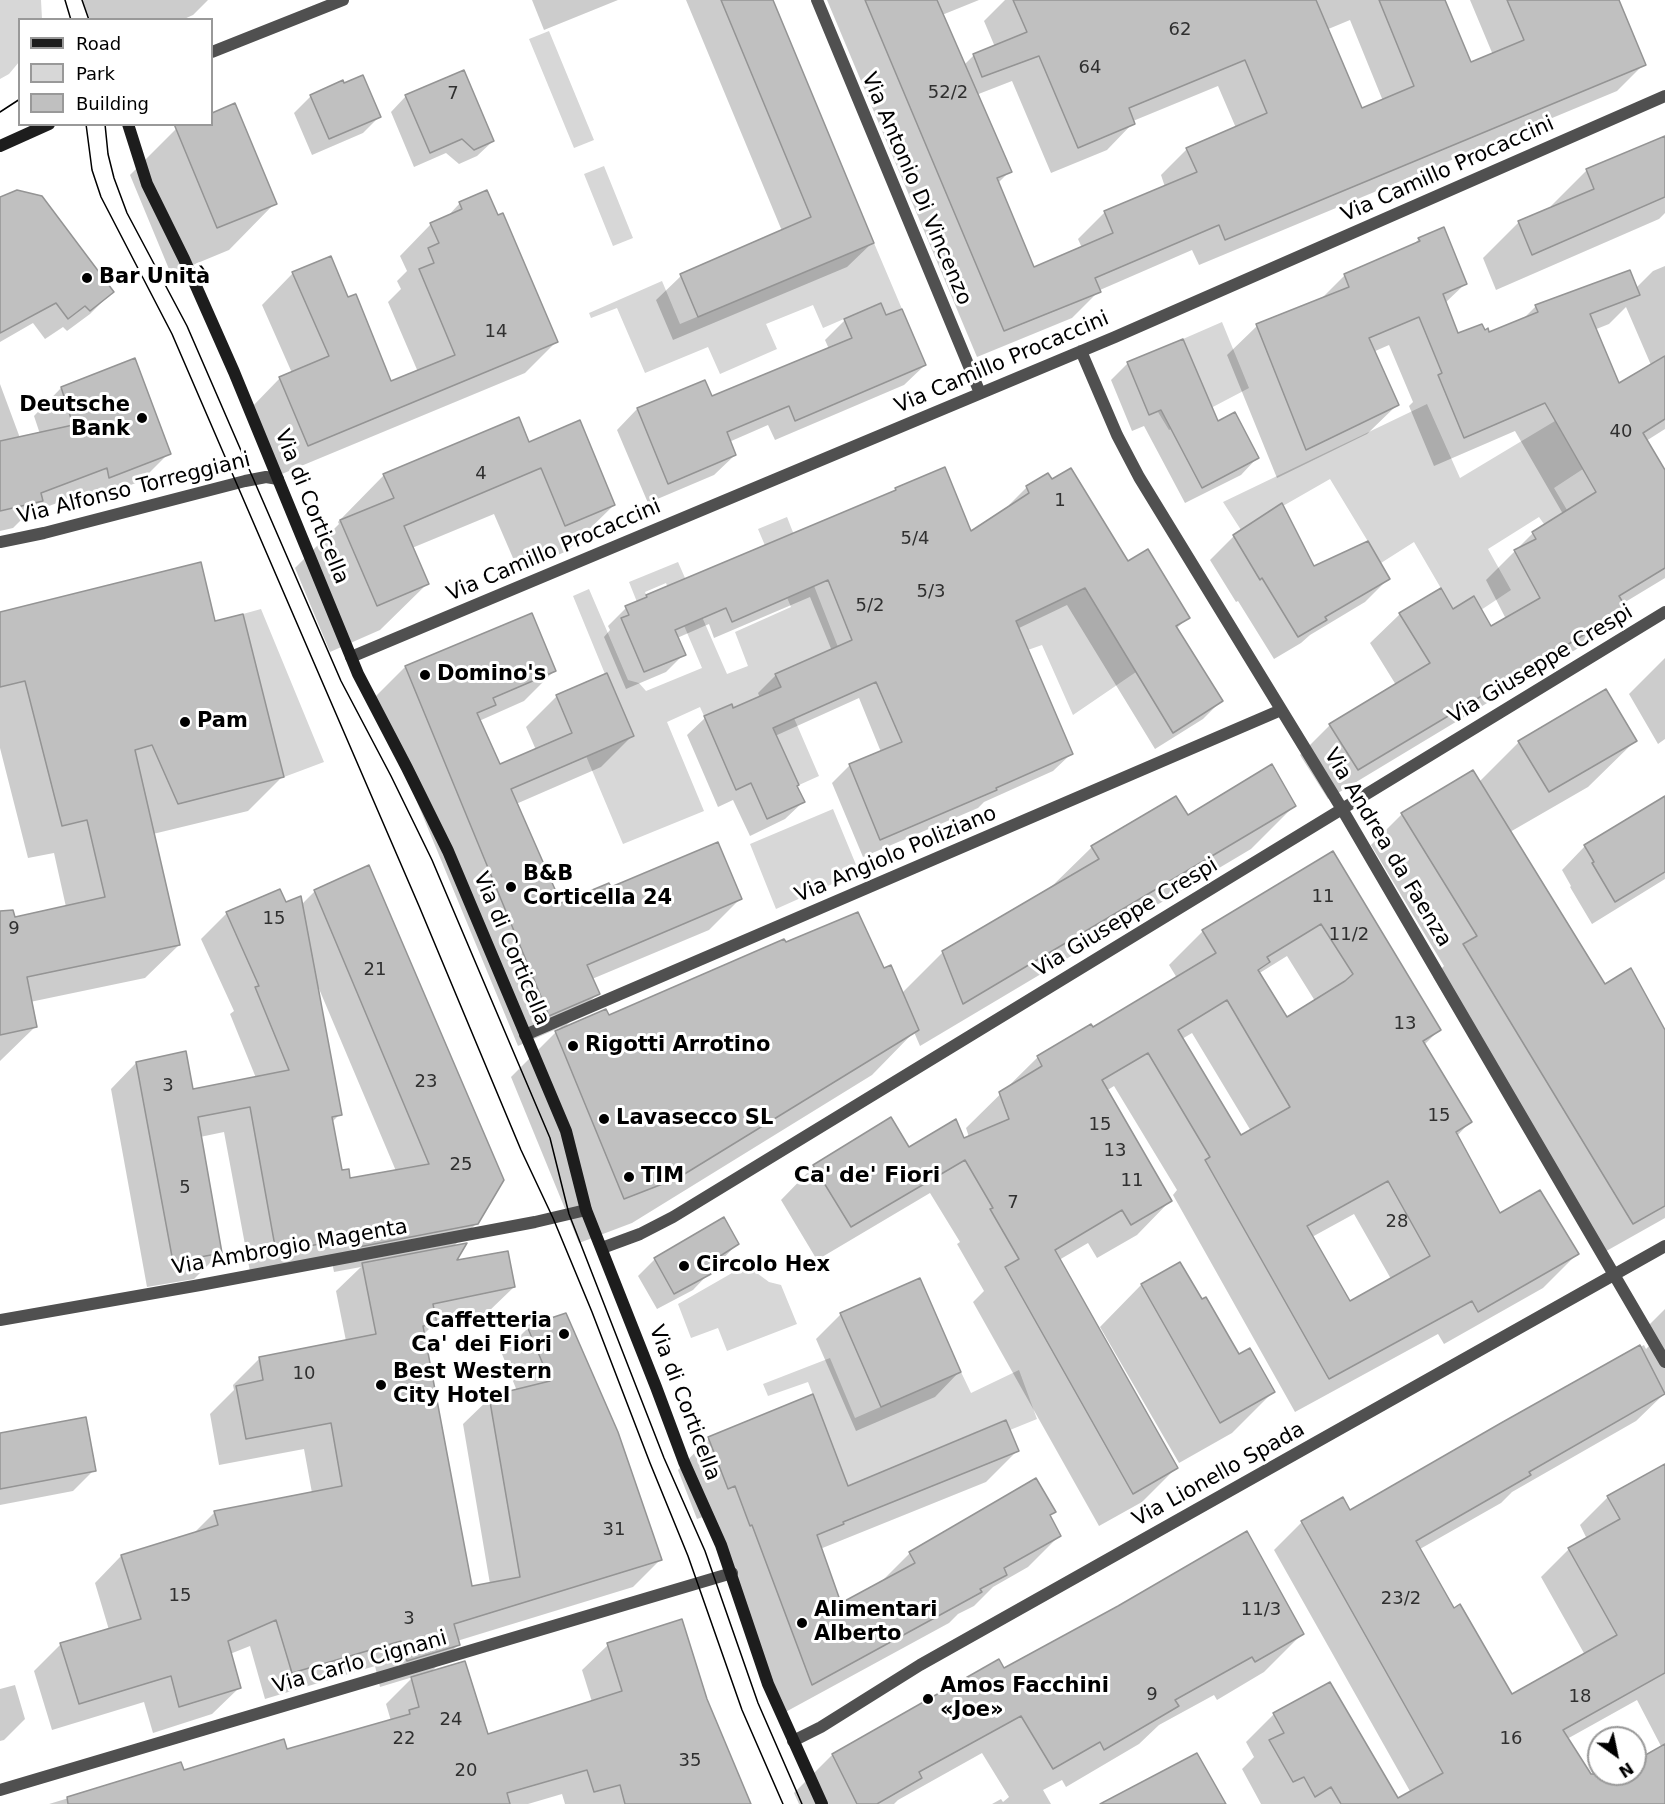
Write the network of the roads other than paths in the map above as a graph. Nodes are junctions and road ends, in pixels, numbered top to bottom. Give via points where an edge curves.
1 (344, 0) edge
2 (817, 0) edge
3 (213, 52) edge
4 (1665, 96) edge
5 (45, 126) edge
6 (129, 126) edge
7 (0, 146) edge
8 (1081, 351) junction
9 (981, 393) junction
10 (278, 479) junction
11 (0, 542) edge
12 (1665, 612) edge
13 (351, 657) junction
14 (1281, 710) junction
15 (1342, 809) junction
16 (525, 1035) junction
17 (586, 1210) junction
18 (1665, 1246) edge
19 (602, 1248) junction
20 (1615, 1275) junction
21 (0, 1320) edge
22 (1665, 1362) edge
23 (732, 1573) junction
24 (793, 1742) junction
25 (0, 1790) edge
26 (822, 1804) edge

1 - 3 street
2 - 9 street, Via Antonio Di Vincenzo
4 - 8 street, Via Camillo Procaccini
5 - 7 main road
6 - 10 main road, Via di Corticella via 150,193 200,295
8 - 9 street, Via Camillo Procaccini
8 - 14 street, Via Andrea da Faenza via 1139,477
9 - 13 street, Via Camillo Procaccini
10 - 11 street, Via Alfonso Torreggiani via 261,477
10 - 13 main road, Via di Corticella
12 - 15 street, Via Giuseppe Crespi
13 - 16 main road, Via di Corticella via 448,851
14 - 15 street, Via Andrea da Faenza
14 - 16 street, Via Angiolo Poliziano
15 - 19 street, Via Giuseppe Crespi via 673,1217
15 - 20 street, Via Andrea da Faenza
16 - 17 main road, Via di Corticella via 566,1131
17 - 19 main road, Via di Corticella
17 - 21 street, Via Ambrogio Magenta
18 - 20 street, Via Lionello Spada
19 - 23 main road, Via di Corticella via 684,1462
20 - 22 street, Via Andrea da Faenza
20 - 24 street, Via Lionello Spada via 920,1665
23 - 24 main road, Via di Corticella via 768,1684
23 - 25 street, Via Carlo Cignani
24 - 26 main road, Via di Corticella

